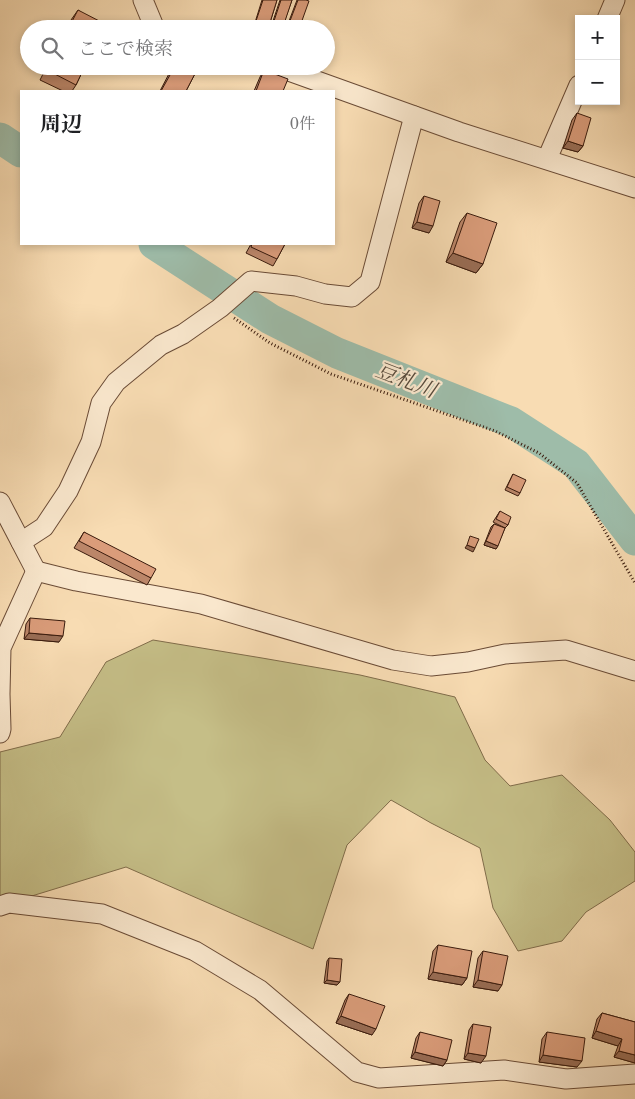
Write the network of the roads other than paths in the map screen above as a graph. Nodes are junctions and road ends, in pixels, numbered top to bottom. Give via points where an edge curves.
1 (144, 0) edge
2 (615, 0) edge
3 (609, 15) edge
4 (152, 20) edge
5 (300, 75) edge
6 (575, 94) edge
7 (414, 116) junction
8 (547, 159) junction
9 (635, 188) edge
10 (0, 502) edge
11 (21, 542) junction
12 (36, 571) junction
13 (635, 671) edge
14 (0, 733) edge
15 (0, 906) edge
16 (635, 1074) edge

1 - 4 street
2 - 3 street
5 - 7 street
6 - 8 street
7 - 8 street
7 - 11 street via 370,282 352,297 251,281 220,308 161,345 116,382 102,403 91,442 68,491 44,527
8 - 9 street
10 - 11 street
11 - 12 street
12 - 13 street via 201,604 393,660 431,666 505,654 566,650
12 - 14 street via 1,648
15 - 16 street via 9,903 102,914 195,951 260,990 357,1072 379,1078 504,1070 566,1079

